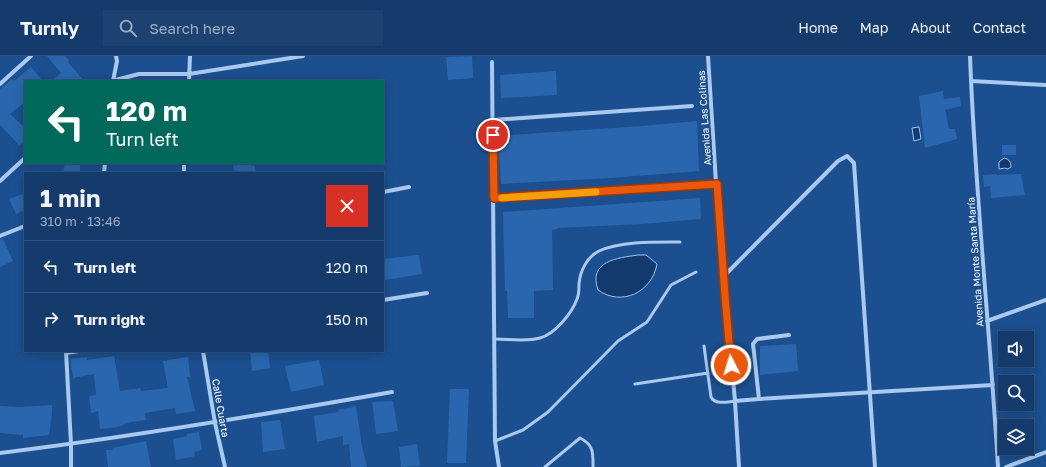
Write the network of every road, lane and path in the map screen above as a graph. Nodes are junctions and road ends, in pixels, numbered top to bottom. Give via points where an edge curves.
1 (31, 56) edge
2 (116, 56) edge
3 (190, 56) edge
4 (303, 56) edge
5 (708, 56) edge
6 (970, 56) edge
7 (492, 62) dead end
8 (189, 74) junction
9 (113, 80) edge
10 (117, 80) edge
11 (189, 80) edge
12 (971, 81) junction
13 (0, 84) edge
14 (1046, 85) edge
15 (692, 106) dead end
16 (493, 120) junction
17 (24, 159) edge
18 (0, 181) edge
19 (717, 184) junction
20 (409, 187) dead end
21 (384, 192) edge
22 (494, 198) junction
23 (24, 226) edge
24 (0, 236) edge
25 (680, 242) dead end
26 (696, 272) dead end
27 (723, 277) junction
28 (427, 293) dead end
29 (384, 300) edge
30 (1046, 300) edge
31 (987, 321) junction
32 (789, 335) dead end
33 (494, 339) junction
34 (704, 346) dead end
35 (66, 352) edge
36 (204, 352) edge
37 (708, 373) junction
38 (635, 384) dead end
39 (993, 386) junction
40 (392, 392) dead end
41 (871, 392) junction
42 (759, 399) junction
43 (735, 401) junction
44 (215, 423) junction
45 (495, 441) junction
46 (71, 444) junction
47 (1046, 452) edge
48 (0, 453) edge
49 (71, 467) edge
50 (225, 467) edge
51 (498, 467) edge
52 (545, 467) edge
53 (593, 467) edge
54 (738, 467) edge
55 (875, 467) edge
56 (998, 467) edge
57 (1006, 467) edge

1 - 13 street
2 - 9 street
3 - 8 street
4 - 8 street
5 - 19 street, Avenida Las Colinas
6 - 12 street, Avenida Monte Santa María
7 - 16 street
8 - 10 street via 139,74
8 - 11 street
12 - 14 street
12 - 31 street, Avenida Monte Santa María
15 - 16 street
16 - 22 street
17 - 18 street
19 - 22 street
19 - 27 street, Avenida Las Colinas
20 - 21 street
22 - 33 street
23 - 24 street
25 - 33 lane via 640,242 598,252 583,268 578,299 558,327 540,338
26 - 45 lane via 671,285 647,322 618,341 548,412 523,430
27 - 41 street via 838,161 847,156 854,162
27 - 43 street, Avenida Las Colinas
28 - 29 street
30 - 31 street
31 - 39 street, Avenida Monte Santa María
32 - 42 street via 757,339 753,344
33 - 45 street
34 - 37 lane
35 - 46 street
36 - 44 street, Calle Cuarta
37 - 38 lane
37 - 43 lane via 712,400
39 - 41 street
39 - 56 street, Avenida Monte Santa María
40 - 44 street
41 - 42 street
41 - 55 street
42 - 43 street
43 - 54 street, Avenida Las Colinas
44 - 46 street
44 - 50 street, Calle Cuarta
45 - 51 street
46 - 48 street
46 - 49 street
47 - 57 street
52 - 53 lane via 580,438 593,450

